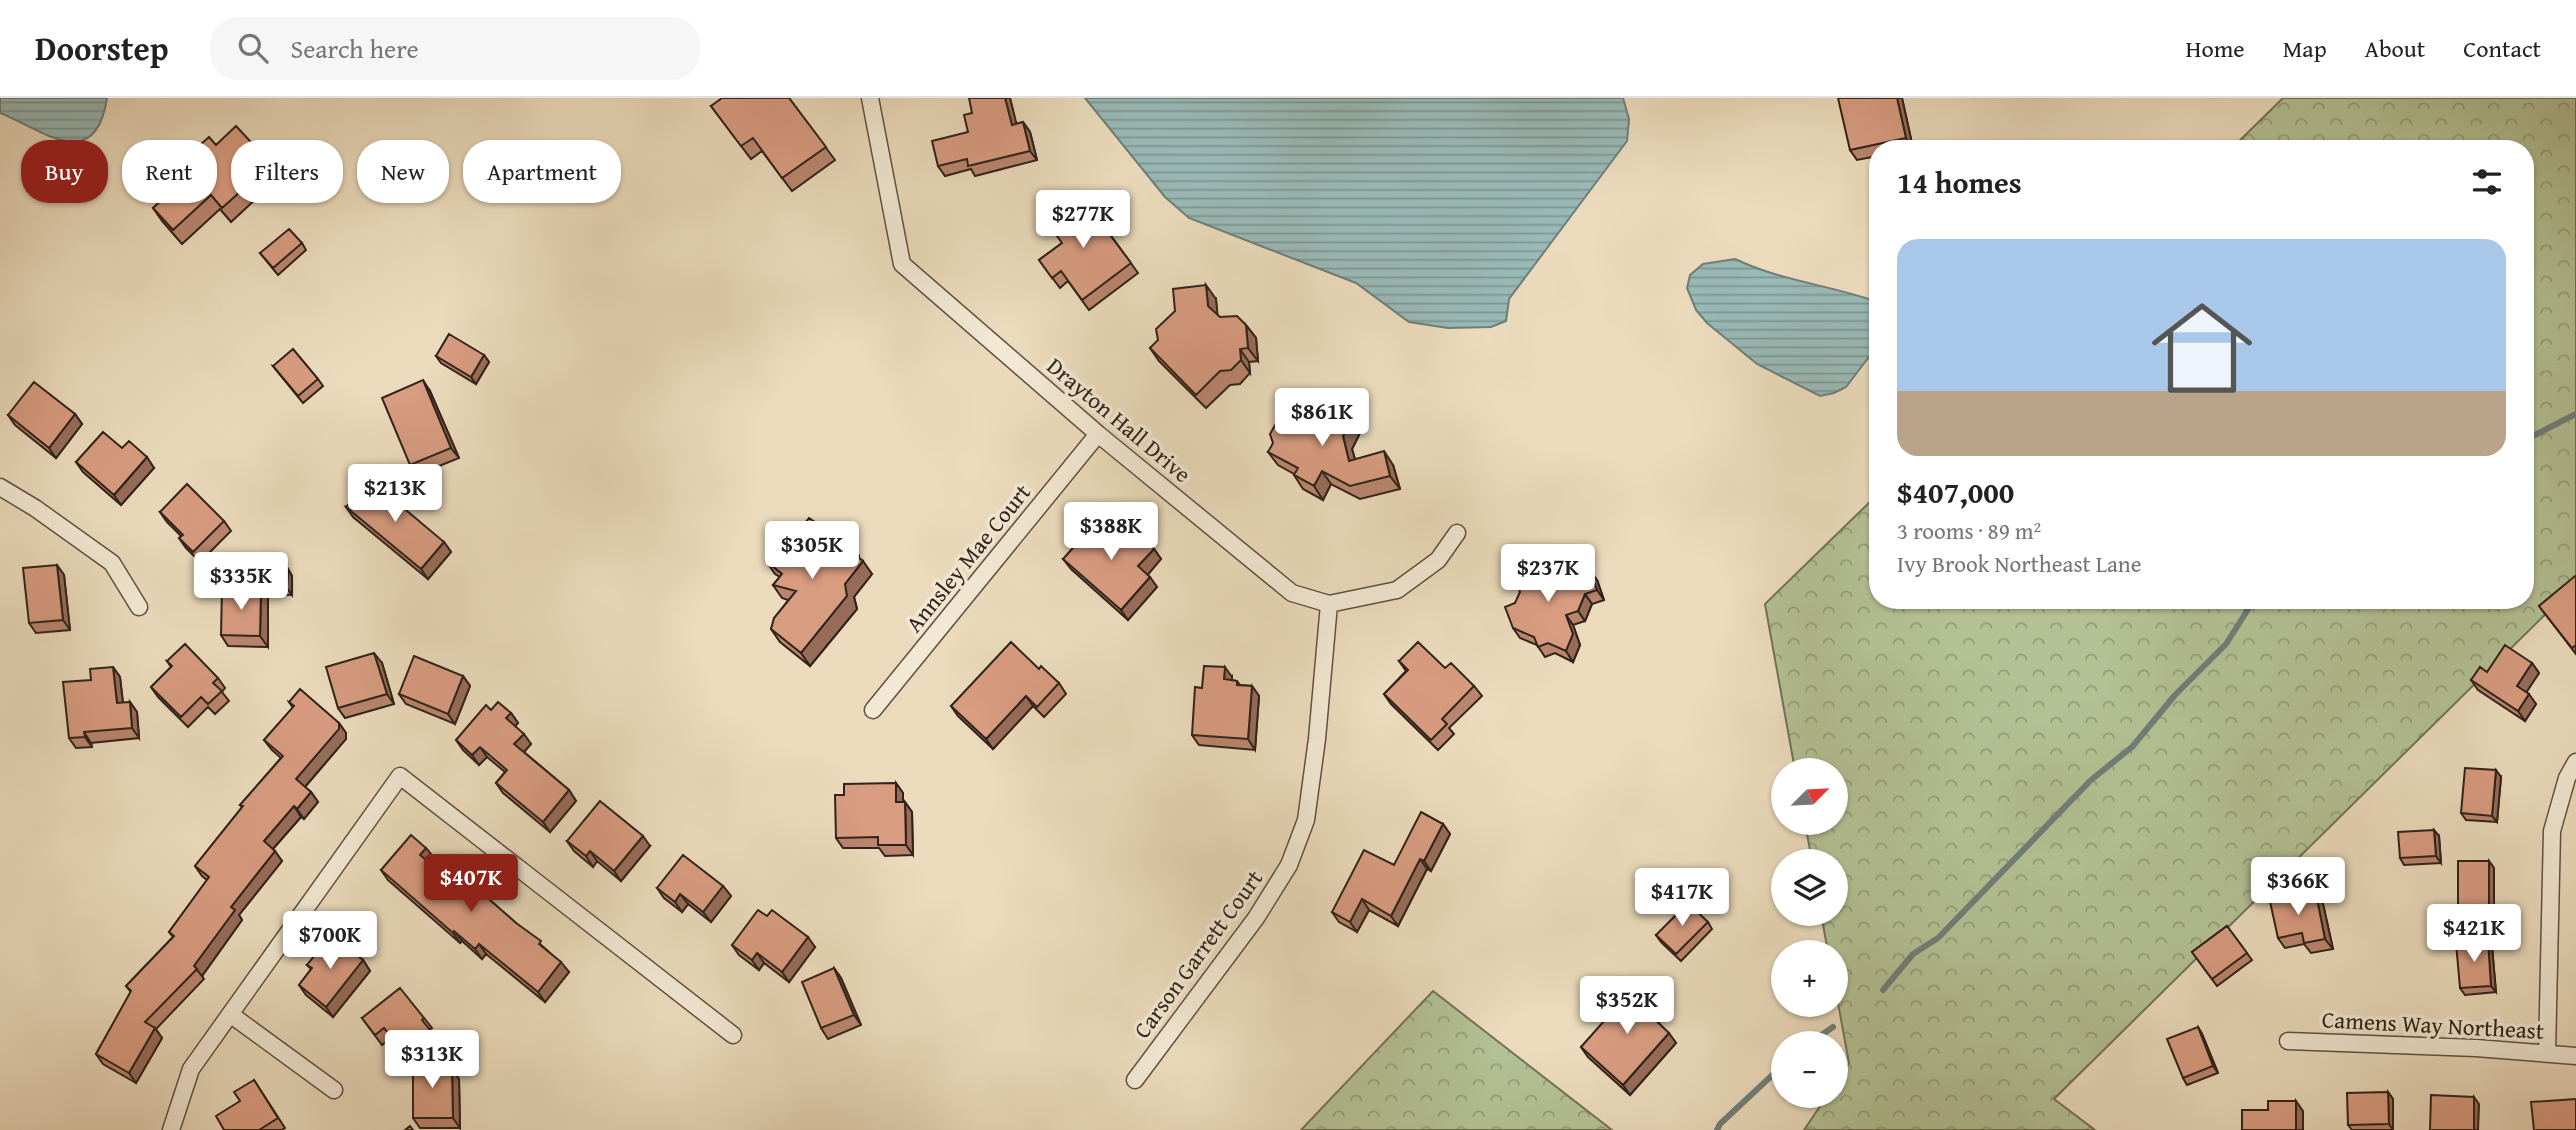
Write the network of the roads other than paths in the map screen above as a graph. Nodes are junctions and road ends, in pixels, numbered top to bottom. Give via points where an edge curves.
1 (870, 98) edge
2 (1098, 434) junction
3 (0, 487) edge
4 (1457, 533) dead end
5 (1329, 604) junction
6 (139, 607) dead end
7 (873, 710) dead end
8 (2576, 762) edge
9 (230, 1014) junction
10 (733, 1035) dead end
11 (2288, 1041) dead end
12 (2547, 1053) junction
13 (2576, 1056) edge
14 (1135, 1080) dead end
15 (334, 1090) dead end
16 (171, 1130) edge

1 - 2 street, Drayton Hall Drive via 902,264
2 - 5 street, Drayton Hall Drive via 1292,593
2 - 7 street, Annsley Mae Court
3 - 6 street via 112,563
4 - 5 street, Drayton Hall Drive via 1438,560 1397,590
5 - 14 street, Carson Garrett Court via 1306,820 1289,865 1256,918
8 - 12 street via 2553,831
9 - 10 street via 400,776
9 - 15 street
9 - 16 street via 191,1069
11 - 12 street, Camens Way Northeast
12 - 13 street, Camens Way Northeast

